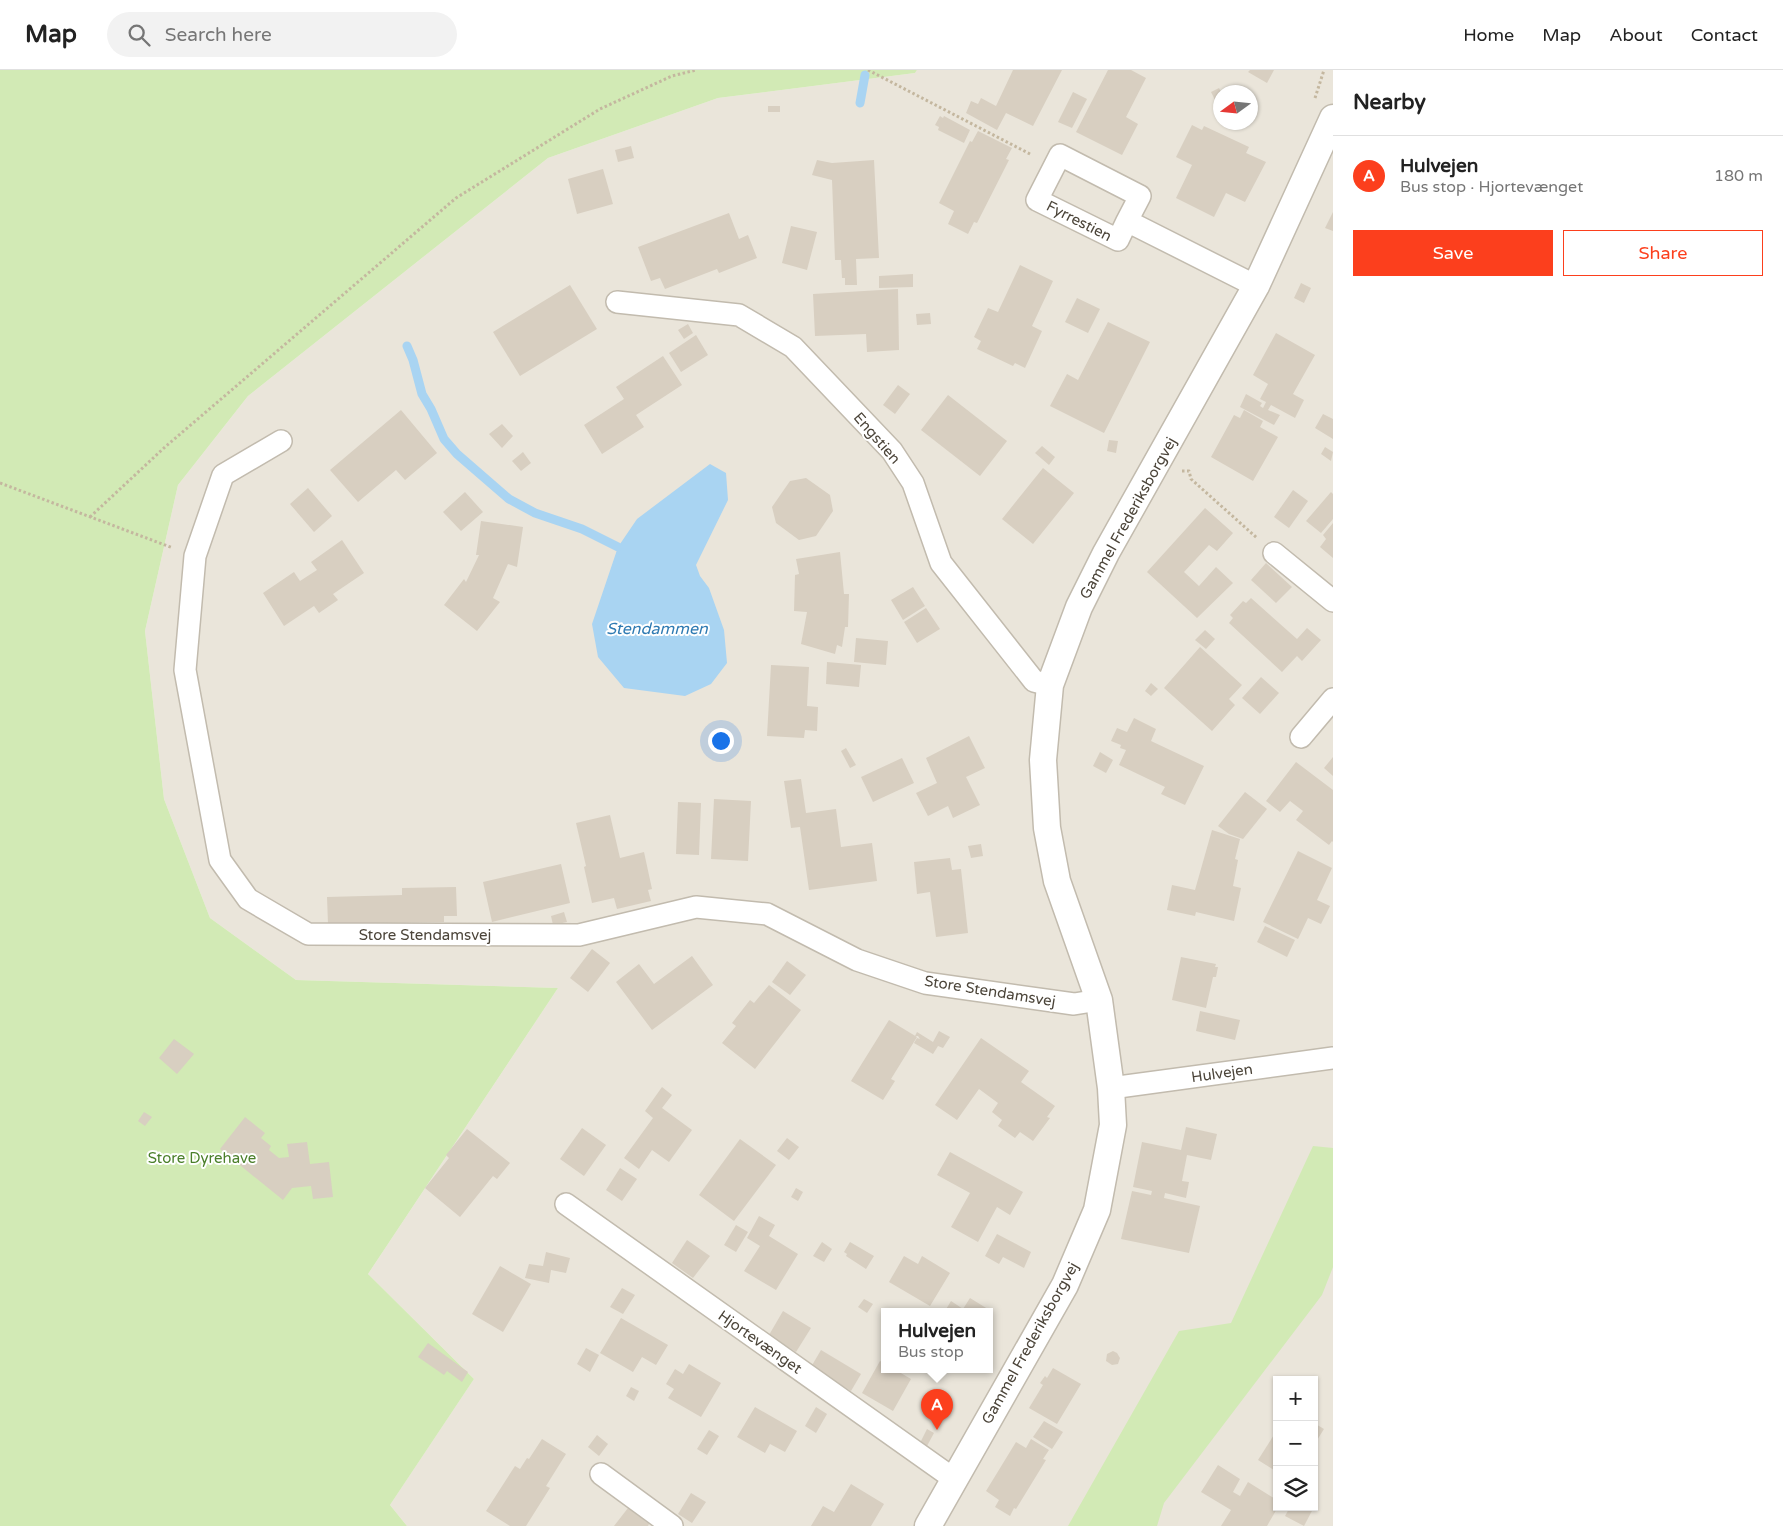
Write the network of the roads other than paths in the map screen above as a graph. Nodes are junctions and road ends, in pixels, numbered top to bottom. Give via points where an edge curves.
1 (1333, 118) edge
2 (1127, 221) junction
3 (1256, 286) junction
4 (617, 302) dead end
5 (281, 441) dead end
6 (1274, 553) road end
7 (1333, 602) edge
8 (1050, 685) junction
9 (1333, 699) edge
10 (1300, 737) dead end
11 (1099, 1000) junction
12 (1333, 1058) edge
13 (1111, 1088) junction
14 (566, 1204) dead end
15 (601, 1474) dead end
16 (954, 1479) junction
17 (672, 1526) edge
18 (928, 1526) edge

1 - 3 street, Gammel Frederiksborgvej
2 - 2 street, Fyrrestien via 1140,196 1060,155 1037,200 1118,240
2 - 3 street, Fyrrestien
3 - 8 street, Gammel Frederiksborgvej via 1106,552 1079,607
4 - 8 street, Engstien via 738,315 793,347 892,451 913,482 941,563 1034,680
5 - 11 street, Store Stendamsvej via 223,474 195,556 185,670 220,860 248,899 308,934 579,935 696,907 767,914 857,960 925,983 1074,1004
6 - 7 street
8 - 11 street, Gammel Frederiksborgvej via 1042,760 1047,828 1057,881
9 - 10 street
11 - 13 street, Gammel Frederiksborgvej
12 - 13 street, Hulvejen
13 - 16 street, Gammel Frederiksborgvej via 1113,1125 1097,1210 1064,1286
14 - 16 street, Hjortevænget
15 - 17 street
16 - 18 street, Gammel Frederiksborgvej

